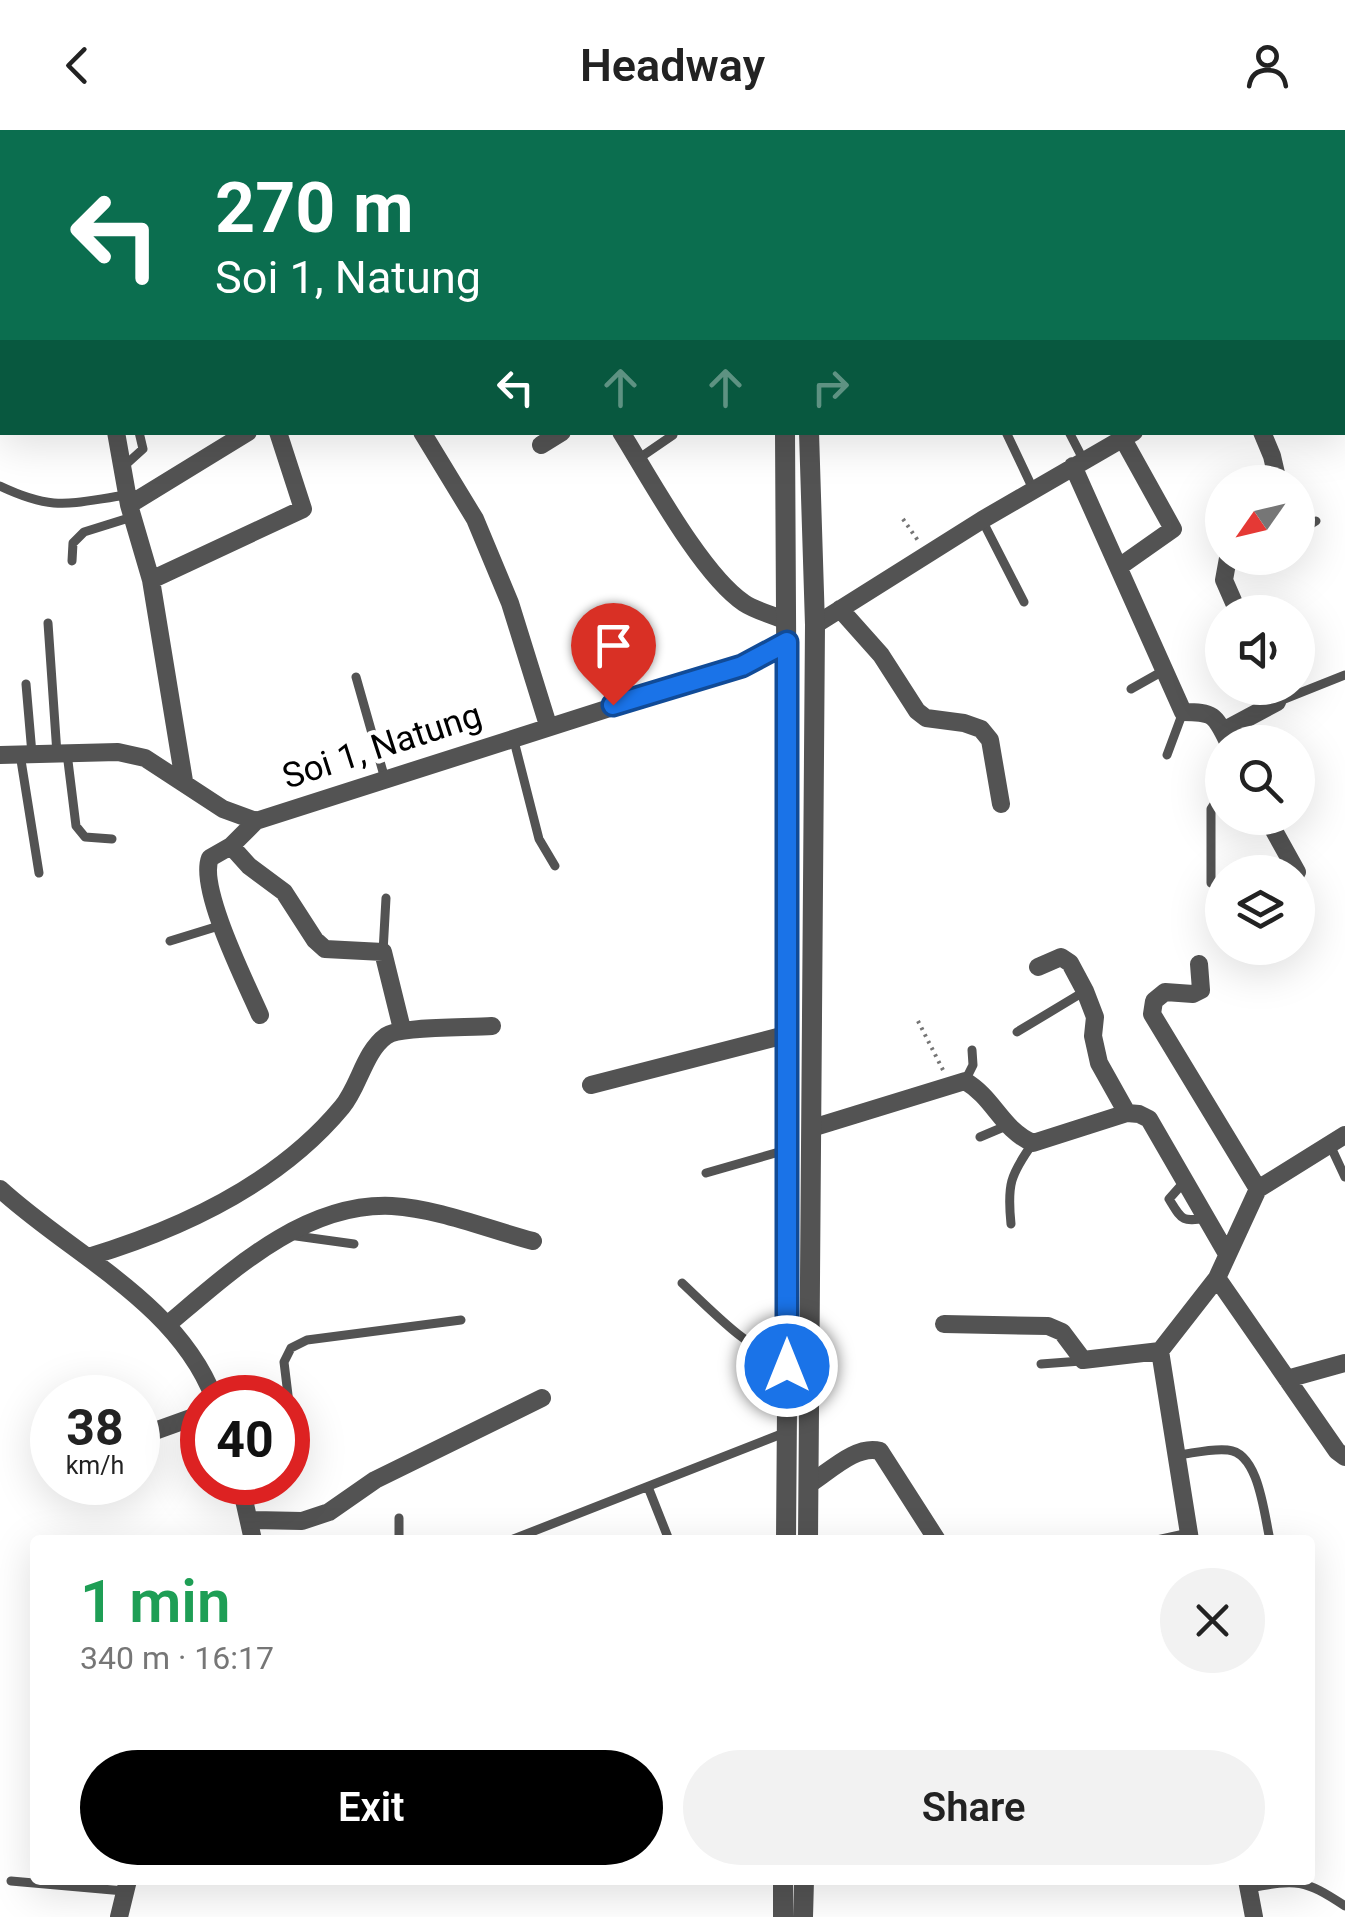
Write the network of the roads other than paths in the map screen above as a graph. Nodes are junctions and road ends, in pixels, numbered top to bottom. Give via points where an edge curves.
1 (116, 435) edge
2 (139, 435) edge
3 (243, 435) edge
4 (279, 435) edge
5 (424, 435) edge
6 (558, 435) edge
7 (623, 435) edge
8 (673, 435) dead end
9 (785, 435) edge
10 (810, 435) edge
11 (1007, 435) edge
12 (1071, 435) edge
13 (1263, 435) edge
14 (1128, 436) edge
15 (541, 446) dead end
16 (638, 460) junction
17 (1078, 464) junction
18 (1274, 465) edge
19 (122, 468) junction
20 (0, 486) edge
21 (1034, 490) junction
22 (129, 506) junction
23 (982, 520) junction
24 (72, 562) dead end
25 (1120, 568) junction
26 (150, 580) junction
27 (1024, 602) dead end
28 (840, 609) junction
29 (48, 623) dead end
30 (815, 625) junction
31 (787, 631) junction
32 (1162, 672) junction
33 (1345, 676) edge
34 (356, 678) dead end
35 (26, 684) dead end
36 (1315, 684) edge
37 (1130, 689) dead end
38 (1262, 705) edge
39 (1182, 712) junction
40 (548, 725) junction
41 (1220, 725) edge
42 (1239, 725) edge
43 (513, 737) junction
44 (62, 753) junction
45 (26, 754) junction
46 (0, 755) edge
47 (1167, 755) dead end
48 (385, 779) junction
49 (184, 782) junction
50 (1001, 804) dead end
51 (256, 821) junction
52 (112, 839) dead end
53 (231, 846) junction
54 (555, 866) dead end
55 (39, 873) dead end
56 (386, 898) dead end
57 (222, 925) junction
58 (170, 941) dead end
59 (384, 952) junction
60 (1199, 964) dead end
61 (1038, 967) dead end
62 (1085, 991) junction
63 (260, 1015) dead end
64 (492, 1026) dead end
65 (402, 1029) junction
66 (1016, 1032) dead end
67 (789, 1034) junction
68 (972, 1050) dead end
69 (958, 1082) junction
70 (590, 1085) dead end
71 (1127, 1113) junction
72 (1006, 1126) junction
73 (812, 1128) junction
74 (980, 1138) dead end
75 (1337, 1140) edge
76 (1033, 1143) junction
77 (789, 1149) junction
78 (706, 1173) dead end
79 (1345, 1177) edge
80 (1258, 1189) junction
81 (1, 1191) edge
82 (1012, 1224) dead end
83 (286, 1235) junction
84 (534, 1241) dead end
85 (354, 1244) dead end
86 (1226, 1254) junction
87 (88, 1257) junction
88 (1217, 1278) junction
89 (682, 1283) dead end
90 (461, 1320) dead end
91 (944, 1324) dead end
92 (167, 1325) junction
93 (1160, 1351) junction
94 (1083, 1360) junction
95 (1041, 1364) dead end
96 (1345, 1364) edge
97 (787, 1366) junction
98 (205, 1375) edge
99 (286, 1375) edge
100 (1287, 1379) junction
101 (542, 1398) dead end
102 (786, 1432) junction
103 (1179, 1454) junction
104 (1345, 1457) edge
105 (648, 1486) junction
106 (808, 1486) junction
107 (246, 1505) edge
108 (399, 1518) dead end
109 (250, 1520) junction
110 (252, 1535) edge
111 (399, 1535) edge
112 (524, 1535) edge
113 (668, 1535) edge
114 (786, 1535) edge
115 (808, 1535) edge
116 (934, 1535) edge
117 (1190, 1535) edge
118 (1269, 1535) edge
119 (11, 1881) dead end
120 (30, 1882) edge
121 (783, 1885) edge
122 (804, 1885) edge
123 (1248, 1885) edge
124 (1309, 1885) edge
125 (126, 1886) edge
126 (1345, 1906) edge
127 (119, 1917) edge
128 (782, 1917) edge
129 (803, 1917) edge
130 (1254, 1917) edge

1 - 19 street
2 - 19 lane via 142,449
3 - 22 street
4 - 26 street via 304,509
5 - 40 street via 475,519
6 - 15 street
7 - 16 street
8 - 16 lane
9 - 31 street
10 - 30 street
11 - 21 lane
12 - 17 lane
13 - 18 street
14 - 17 street
14 - 25 street via 1173,529
16 - 31 street via 725,587
17 - 21 street
17 - 25 street
19 - 22 street
20 - 22 lane via 34,502
21 - 23 street
22 - 24 lane via 84,532 74,543
22 - 26 street
23 - 27 lane
23 - 28 street
25 - 32 street
26 - 49 street
28 - 30 street
28 - 50 street via 881,655 917,711 981,729 990,740
29 - 44 lane
30 - 31 street
30 - 73 street
31 - 40 street, Soi 1, Natung via 742,666
31 - 67 street
32 - 37 lane
32 - 39 street
33 - 36 lane
34 - 48 lane
35 - 45 lane
38 - 42 street
39 - 41 street via 1206,712
39 - 47 lane
40 - 43 street, Soi 1, Natung
43 - 48 street, Soi 1, Natung
43 - 54 lane via 539,839
44 - 45 street, Soi 1, Natung
44 - 49 street, Soi 1, Natung via 145,758
44 - 52 lane via 76,826 84,836
45 - 46 street, Soi 1, Natung
45 - 55 lane
48 - 51 street, Soi 1, Natung
49 - 51 street, Soi 1, Natung via 223,809
51 - 53 street
53 - 57 street via 213,855 206,871
53 - 59 street via 284,892 325,949
56 - 59 lane
57 - 58 lane
57 - 63 street
59 - 65 street
60 - 80 street via 1201,990 1165,992 1152,1014
61 - 62 street via 1061,957
62 - 66 lane
62 - 71 street via 1099,1063
64 - 65 street
65 - 87 street via 378,1044 344,1105 281,1164 184,1223
67 - 70 street
67 - 77 street
68 - 69 lane via 973,1065
69 - 72 street via 988,1098
69 - 73 street
71 - 76 street
71 - 86 street via 1149,1120
72 - 74 lane
72 - 76 street
73 - 106 street
75 - 79 lane
75 - 80 street
76 - 82 lane via 1007,1190
77 - 78 lane
77 - 97 street
80 - 86 street
81 - 87 street
83 - 84 street via 336,1212 392,1206
83 - 85 lane
83 - 92 street
86 - 88 street
87 - 92 street
88 - 93 street
88 - 100 street
89 - 97 lane via 749,1345
90 - 99 lane via 307,1340 291,1348
91 - 94 street via 1048,1326 1062,1332
92 - 98 street
93 - 94 street
93 - 103 street
94 - 95 lane
96 - 100 street
97 - 102 street
100 - 104 street
101 - 109 street via 375,1480 329,1512 302,1521
102 - 105 lane
102 - 114 street
103 - 117 street
103 - 118 lane via 1243,1454
105 - 112 lane
105 - 113 lane
106 - 115 street
106 - 116 street via 859,1452 880,1451
107 - 109 street
108 - 111 lane
109 - 110 street
119 - 120 lane
121 - 128 street
122 - 129 street
123 - 130 street
124 - 126 lane
125 - 127 street

